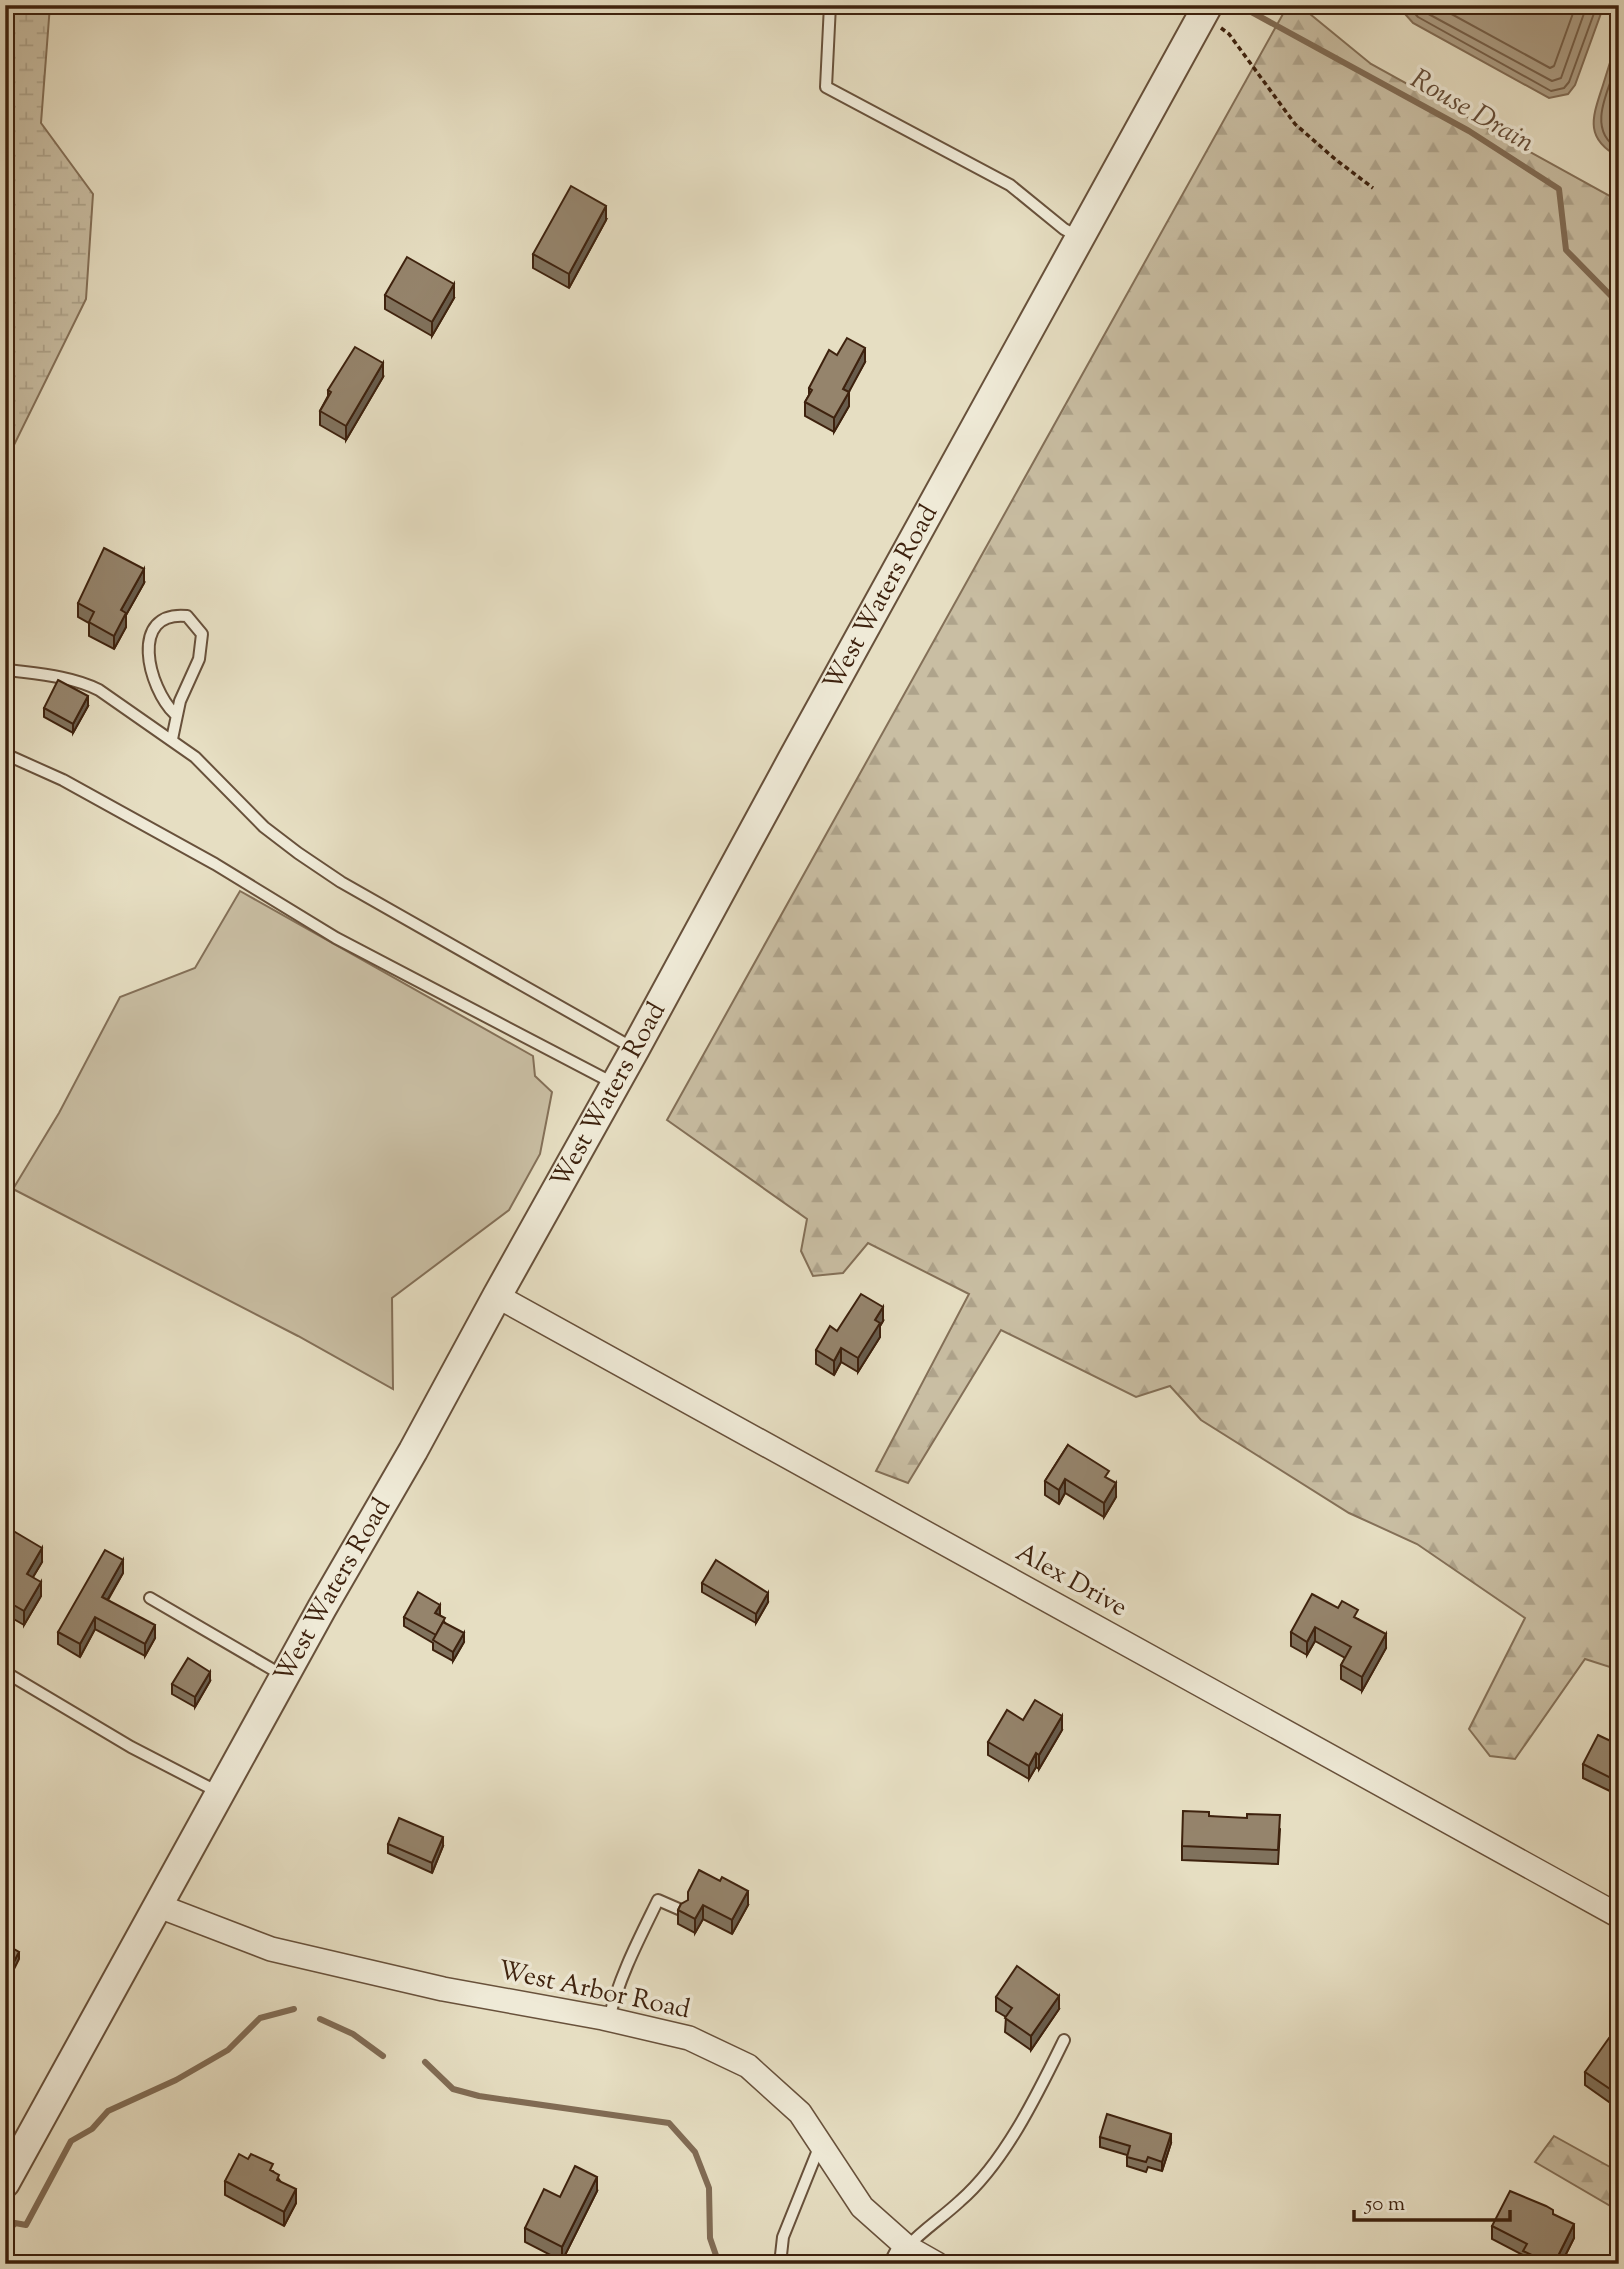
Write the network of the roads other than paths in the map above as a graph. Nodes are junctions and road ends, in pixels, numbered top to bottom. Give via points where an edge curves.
1 (830, 5) edge
2 (1206, 9) edge
3 (1080, 238) junction
4 (8, 670) dead end
5 (175, 714) junction
6 (172, 739) junction
7 (5, 754) edge
8 (635, 1049) junction
9 (615, 1084) junction
10 (497, 1296) junction
11 (150, 1598) dead end
12 (5, 1672) edge
13 (284, 1676) junction
14 (221, 1793) junction
15 (159, 1906) junction
16 (681, 1910) edge
17 (1619, 1916) edge
18 (609, 2019) junction
19 (1064, 2040) dead end
20 (820, 2145) junction
21 (5, 2183) edge
22 (904, 2244) junction
23 (780, 2264) edge
24 (889, 2264) edge
25 (937, 2264) edge

1 - 3 lane via 826,88 1010,186
2 - 3 street, West Waters Road
3 - 8 street, West Waters Road
4 - 6 lane via 85,683
5 - 5 lane via 199,659 202,634 187,616 173,614 158,621 149,652 153,681
5 - 6 lane
6 - 8 lane via 264,827 341,882
7 - 9 lane via 64,780 336,938
8 - 9 street, West Waters Road
9 - 10 street, West Waters Road
10 - 13 street, West Waters Road
10 - 17 street, Alex Drive
11 - 13 lane
12 - 14 lane via 131,1747
13 - 14 street, West Waters Road
14 - 15 street, West Waters Road
15 - 18 street, West Arbor Road via 271,1949 443,1989
15 - 21 street, West Waters Road
16 - 18 lane via 658,1900 631,1956
18 - 20 street, West Arbor Road via 689,2038 748,2066 800,2113
19 - 22 lane via 1036,2096 989,2170 960,2201
20 - 22 street, West Arbor Road via 862,2207
20 - 23 lane via 783,2237
22 - 24 lane
22 - 25 street, West Arbor Road

